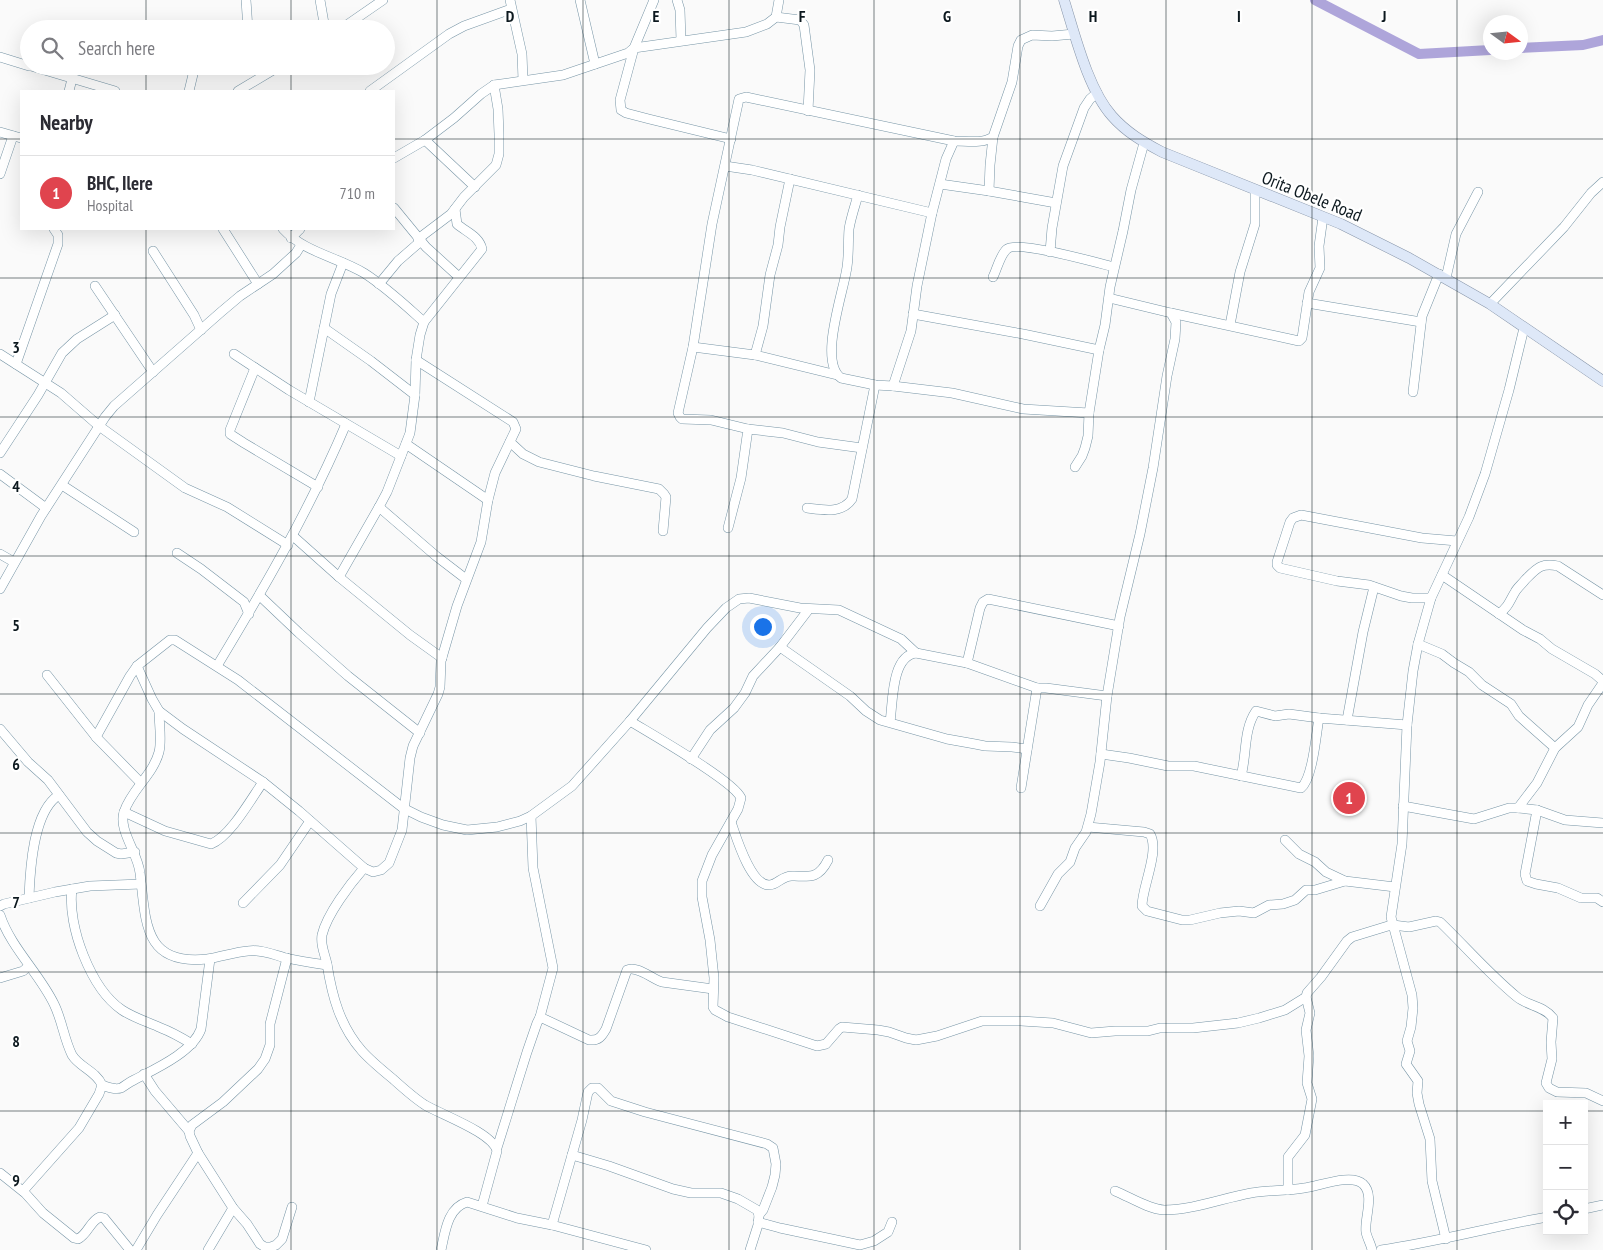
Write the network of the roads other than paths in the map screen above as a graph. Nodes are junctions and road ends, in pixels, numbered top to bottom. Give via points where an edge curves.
1 (246, 0) edge
2 (320, 0) edge
3 (383, 0) edge
4 (580, 0) edge
5 (654, 0) edge
6 (678, 0) edge
7 (780, 0) edge
8 (1064, 0) edge
9 (511, 5) edge
10 (776, 17) junction
11 (247, 20) edge
12 (323, 20) edge
13 (354, 20) edge
14 (1074, 34) junction
15 (681, 40) junction
16 (634, 48) junction
17 (0, 57) edge
18 (20, 63) edge
19 (596, 64) junction
20 (395, 73) edge
21 (59, 75) edge
22 (193, 75) edge
23 (392, 75) edge
24 (262, 76) edge
25 (72, 79) junction
26 (523, 80) junction
27 (494, 85) junction
28 (69, 90) edge
29 (112, 90) edge
30 (189, 90) edge
31 (240, 90) edge
32 (371, 90) edge
33 (1097, 94) junction
34 (808, 111) junction
35 (0, 132) edge
36 (17, 137) edge
37 (994, 137) junction
38 (731, 139) junction
39 (425, 140) junction
40 (954, 141) junction
41 (1144, 143) junction
42 (395, 157) edge
43 (725, 166) junction
44 (0, 174) edge
45 (790, 179) junction
46 (1603, 182) edge
47 (940, 184) junction
48 (475, 187) junction
49 (1255, 190) junction
50 (989, 191) junction
51 (1478, 192) dead end
52 (858, 195) junction
53 (1056, 203) junction
54 (395, 209) edge
55 (455, 209) junction
56 (932, 213) junction
57 (1323, 217) junction
58 (55, 230) edge
59 (224, 230) edge
60 (284, 230) edge
61 (299, 230) edge
62 (291, 238) junction
63 (420, 240) junction
64 (301, 244) junction
65 (153, 251) dead end
66 (1050, 252) junction
67 (343, 263) junction
68 (1114, 267) junction
69 (459, 276) junction
70 (1442, 276) junction
71 (993, 277) dead end
72 (258, 284) junction
73 (380, 284) junction
74 (95, 286) dead end
75 (1109, 298) junction
76 (1307, 303) junction
77 (1490, 304) junction
78 (1171, 313) junction
79 (913, 314) junction
80 (115, 315) junction
81 (424, 322) junction
82 (1421, 322) junction
83 (1230, 325) junction
84 (324, 328) junction
85 (1524, 328) junction
86 (201, 330) junction
87 (692, 346) junction
88 (1099, 350) junction
89 (0, 354) edge
90 (234, 354) dead end
91 (755, 356) junction
92 (416, 360) junction
93 (16, 364) junction
94 (255, 368) junction
95 (152, 372) junction
96 (837, 375) junction
97 (44, 381) junction
98 (1603, 381) edge
99 (875, 385) junction
100 (892, 386) junction
101 (1413, 392) dead end
102 (415, 395) junction
103 (309, 402) junction
104 (1088, 413) junction
105 (346, 424) junction
106 (99, 426) junction
107 (748, 429) junction
108 (510, 442) junction
109 (3, 443) edge
110 (406, 444) junction
111 (862, 448) junction
112 (0, 453) edge
113 (401, 456) junction
114 (1075, 467) dead end
115 (0, 474) edge
116 (62, 485) junction
117 (318, 487) junction
118 (488, 500) junction
119 (379, 507) junction
120 (46, 508) junction
121 (807, 508) dead end
122 (728, 528) dead end
123 (663, 531) dead end
124 (134, 532) dead end
125 (293, 536) junction
126 (1457, 541) junction
127 (288, 545) junction
128 (177, 553) dead end
129 (0, 554) edge
130 (14, 562) junction
131 (1442, 575) junction
132 (339, 577) junction
133 (466, 579) junction
134 (1374, 587) junction
135 (0, 589) edge
136 (1603, 596) edge
137 (1431, 598) junction
138 (257, 600) junction
139 (244, 602) junction
140 (809, 609) junction
141 (249, 614) junction
142 (1499, 614) junction
143 (1119, 626) junction
144 (1418, 644) junction
145 (780, 647) junction
146 (916, 653) junction
147 (442, 658) junction
148 (967, 663) junction
149 (137, 666) junction
150 (217, 666) junction
151 (47, 675) dead end
152 (1603, 682) edge
153 (1038, 688) junction
154 (1107, 696) junction
155 (159, 710) junction
156 (1318, 718) junction
157 (1347, 720) junction
158 (630, 721) junction
159 (890, 722) junction
160 (1407, 725) junction
161 (0, 729) edge
162 (420, 733) junction
163 (96, 737) junction
164 (1555, 748) junction
165 (1027, 749) junction
166 (1101, 754) junction
167 (691, 759) junction
168 (1241, 776) junction
169 (263, 782) junction
170 (141, 783) junction
171 (1022, 788) dead end
172 (59, 795) junction
173 (1403, 806) junction
174 (404, 808) junction
175 (1518, 808) junction
176 (1537, 810) junction
177 (124, 812) junction
178 (531, 816) junction
179 (310, 820) junction
180 (731, 822) junction
181 (1603, 823) edge
182 (1088, 827) junction
183 (1285, 840) dead end
184 (135, 852) junction
185 (828, 860) dead end
186 (364, 868) junction
187 (1345, 881) junction
188 (141, 884) junction
189 (1395, 887) junction
190 (72, 889) junction
191 (29, 898) junction
192 (1603, 902) edge
193 (243, 904) dead end
194 (0, 906) edge
195 (1040, 906) dead end
196 (0, 915) edge
197 (1392, 925) junction
198 (210, 958) junction
199 (287, 958) junction
200 (327, 965) junction
201 (29, 966) junction
202 (0, 978) edge
203 (714, 989) junction
204 (1306, 997) junction
205 (540, 1017) junction
206 (192, 1044) junction
207 (144, 1074) junction
208 (102, 1085) junction
209 (1603, 1101) edge
210 (189, 1131) junction
211 (497, 1148) junction
212 (198, 1153) junction
213 (572, 1155) junction
214 (0, 1173) edge
215 (1288, 1190) junction
216 (23, 1191) junction
217 (1115, 1191) dead end
218 (1603, 1205) edge
219 (482, 1206) junction
220 (292, 1207) dead end
221 (233, 1208) junction
222 (1588, 1208) edge
223 (1543, 1218) edge
224 (759, 1219) junction
225 (892, 1222) dead end
226 (552, 1225) junction
227 (1443, 1227) junction
228 (1446, 1239) junction
229 (1429, 1242) junction
230 (130, 1250) edge
231 (136, 1250) edge
232 (208, 1250) edge
233 (441, 1250) edge
234 (646, 1250) edge
235 (750, 1250) edge
236 (1372, 1250) edge
237 (1381, 1250) edge

1 - 11 street
2 - 12 street
3 - 13 street
4 - 19 street
5 - 16 street
6 - 15 street
7 - 10 street
8 - 14 main road, Orita Obele Road
9 - 20 street via 449,34
9 - 26 street via 521,46
10 - 15 street via 746,32
10 - 34 street via 800,20 804,24 810,82
14 - 33 main road, Orita Obele Road
14 - 37 street via 1032,35 1021,40 1012,82
15 - 16 street
16 - 19 street via 624,55
16 - 38 street via 620,100 621,110 649,120
17 - 18 street
19 - 26 street via 563,75
21 - 25 street
22 - 30 street
23 - 32 street
24 - 31 street
25 - 28 street
25 - 29 street
26 - 27 street
27 - 39 street
27 - 48 street via 499,125 498,160 493,170
33 - 41 main road, Orita Obele Road via 1112,116
33 - 53 street via 1084,108 1078,123 1063,166
34 - 38 street via 746,97 739,99
34 - 40 street
35 - 36 street
36 - 44 street
37 - 40 street via 982,142
37 - 50 street
38 - 43 street
39 - 42 street
39 - 48 street
40 - 47 street
41 - 49 main road, Orita Obele Road
41 - 68 street
43 - 45 street
43 - 87 street
45 - 52 street
45 - 91 street
46 - 77 street
47 - 50 street
47 - 56 street
48 - 55 street
49 - 57 main road, Orita Obele Road
49 - 83 street via 1255,220 1240,272
50 - 53 street
51 - 70 street via 1456,234
52 - 56 street
52 - 96 street via 833,336 832,365
53 - 66 street
54 - 63 street
55 - 63 street
55 - 69 street via 457,224 482,246
56 - 79 street
57 - 70 main road, Orita Obele Road
57 - 76 street via 1320,268
58 - 93 street via 58,244
59 - 72 street
60 - 62 street
61 - 62 street
62 - 64 street
63 - 69 street
63 - 73 street
64 - 67 street
64 - 72 street via 296,253
65 - 86 street
66 - 68 street
66 - 71 street via 1010,247
67 - 73 street
67 - 84 street via 331,294
68 - 75 street
69 - 81 street
70 - 77 main road, Orita Obele Road
70 - 82 street via 1426,304
72 - 86 street
73 - 81 street
74 - 80 street
75 - 78 street
75 - 88 street
76 - 82 street
76 - 83 street via 1299,342
77 - 85 main road, Orita Obele Road
78 - 83 street
78 - 143 street via 1176,322 1175,339 1152,474
79 - 88 street
79 - 100 street via 911,331
80 - 95 street
80 - 97 street via 68,346
81 - 92 street
82 - 101 street
84 - 102 street
84 - 103 street
85 - 98 main road, Orita Obele Road
85 - 126 street via 1485,474
86 - 95 street
87 - 91 street
87 - 107 street via 679,406 680,417
88 - 104 street
89 - 93 street
90 - 94 street
91 - 96 street
92 - 102 street
92 - 108 street via 513,422 516,429
93 - 97 street
94 - 103 street
94 - 117 street via 230,434
95 - 106 street via 114,406
96 - 99 street
97 - 106 street
97 - 109 street via 38,395
99 - 100 street
99 - 111 street
100 - 104 street via 952,393 1023,409
102 - 110 street
103 - 105 street
104 - 114 street via 1088,436
105 - 113 street
105 - 117 street
106 - 116 street
106 - 127 street via 185,488 227,507
107 - 111 street
107 - 122 street via 741,478
108 - 118 street
108 - 123 street via 539,462 663,492 666,497
109 - 112 street
110 - 113 street
110 - 118 street
111 - 121 street via 849,504 836,510
113 - 119 street
115 - 120 street
116 - 120 street
116 - 124 street
117 - 125 street
118 - 133 street via 481,542
119 - 132 street
119 - 133 street
120 - 130 street
125 - 127 street
125 - 132 street
126 - 131 street
126 - 134 street via 1422,538 1301,515 1293,518 1278,567
127 - 138 street
128 - 139 street
129 - 130 street
130 - 135 street
131 - 137 street
131 - 142 street
132 - 147 street
133 - 147 street
134 - 137 street via 1401,596
134 - 157 street
136 - 142 street via 1558,566 1544,565 1516,590
137 - 144 street
138 - 139 street
138 - 141 street
138 - 162 street
139 - 141 street
140 - 145 street
140 - 146 street via 846,612 900,640
140 - 158 street via 749,598 734,602 707,628
141 - 150 street
142 - 152 street
143 - 148 street via 988,599 980,608
143 - 154 street
144 - 160 street
144 - 164 street via 1442,654 1469,672 1511,704 1519,716
145 - 159 street via 850,696 875,718
145 - 167 street via 754,676 734,708 710,730
146 - 148 street
146 - 159 street via 905,657 898,669
147 - 162 street via 440,687
148 - 153 street
149 - 150 street via 175,640
149 - 155 street
149 - 163 street
150 - 174 street
151 - 163 street
152 - 164 street via 1578,727
153 - 154 street
153 - 165 street
154 - 166 street
155 - 169 street
155 - 170 street via 159,751
156 - 157 street
156 - 168 street via 1289,714 1275,716 1256,710 1248,732
156 - 168 street via 1312,763 1303,787
157 - 160 street
158 - 167 street
158 - 178 street via 572,786
159 - 165 street via 947,739
160 - 173 street
161 - 172 street
162 - 174 street via 410,758
163 - 170 street
164 - 175 street via 1537,783
165 - 171 street
166 - 168 street via 1168,766 1194,766
166 - 182 street
167 - 180 street via 739,794 741,804
169 - 177 street via 228,831 211,844 165,830
169 - 179 street
170 - 177 street
172 - 184 street via 76,820 97,841 116,853
172 - 191 street via 50,802 38,829 30,864
173 - 175 street via 1474,819
173 - 189 street via 1402,844
174 - 178 street via 443,825 467,830 497,827
174 - 186 street via 402,830 389,863 373,872
175 - 176 street
176 - 181 street via 1565,820
176 - 192 street via 1525,874 1527,881
177 - 184 street via 124,826
178 - 205 street via 533,868 553,968
179 - 186 street
179 - 193 street via 280,865
180 - 185 street via 745,860 767,886 787,876 815,875
180 - 203 street via 702,881
182 - 187 street via 1150,834 1153,850 1142,906 1146,911 1182,920 1228,912 1254,913 1269,905 1295,900 1306,890
182 - 195 street via 1070,862 1058,874
183 - 187 street via 1299,854
184 - 188 street
186 - 200 street via 347,888 323,930 321,945
187 - 189 street
188 - 190 street
188 - 198 street via 146,923 158,946 171,957 189,960
189 - 197 street
190 - 191 street
190 - 206 street via 77,936 102,991 123,1011
191 - 194 street
196 - 201 street
197 - 204 street via 1352,937
197 - 209 street via 1405,927 1440,922 1513,994 1553,1018 1552,1059 1546,1083 1549,1088 1557,1092 1586,1093
197 - 227 street via 1412,995 1407,1042 1410,1051 1406,1064 1418,1081 1419,1104 1430,1139 1432,1182
198 - 199 street via 255,951
198 - 206 street via 201,1029
199 - 200 street
199 - 210 street via 270,1024 270,1046 265,1059
200 - 211 street via 334,1001 361,1050 423,1104 481,1133
201 - 202 street
201 - 208 street via 55,1005 72,1054
203 - 204 street via 712,1002 715,1010 817,1046 826,1044 842,1027 878,1030 916,1040 982,1022 1053,1023 1091,1033 1193,1028 1259,1018 1285,1010
203 - 205 street via 662,982 631,968 627,970 601,1038 590,1040
204 - 215 street via 1310,1014 1306,1030 1309,1056 1307,1083 1312,1099 1306,1135 1288,1156
205 - 211 street
206 - 207 street
207 - 208 street via 120,1088
207 - 210 street
208 - 216 street via 80,1128
210 - 212 street
211 - 219 street
212 - 221 street
212 - 231 street
213 - 224 street via 673,1190 721,1193 757,1210
213 - 224 street via 588,1092 592,1088 598,1088 611,1101 645,1112 767,1144 773,1148 775,1175
213 - 226 street
214 - 216 street
215 - 217 street via 1253,1193 1170,1210 1154,1208
215 - 236 street via 1342,1180 1362,1183 1367,1191 1366,1231
216 - 230 street via 43,1213 74,1238 84,1236 100,1216
218 - 222 street
219 - 226 street
219 - 233 street via 467,1202 456,1208 446,1227
220 - 221 street via 282,1239 276,1245 265,1247
221 - 232 street
223 - 228 street
224 - 225 street via 860,1245 888,1232
224 - 235 street
226 - 234 street
227 - 228 street
227 - 229 street
228 - 229 street
229 - 237 street

